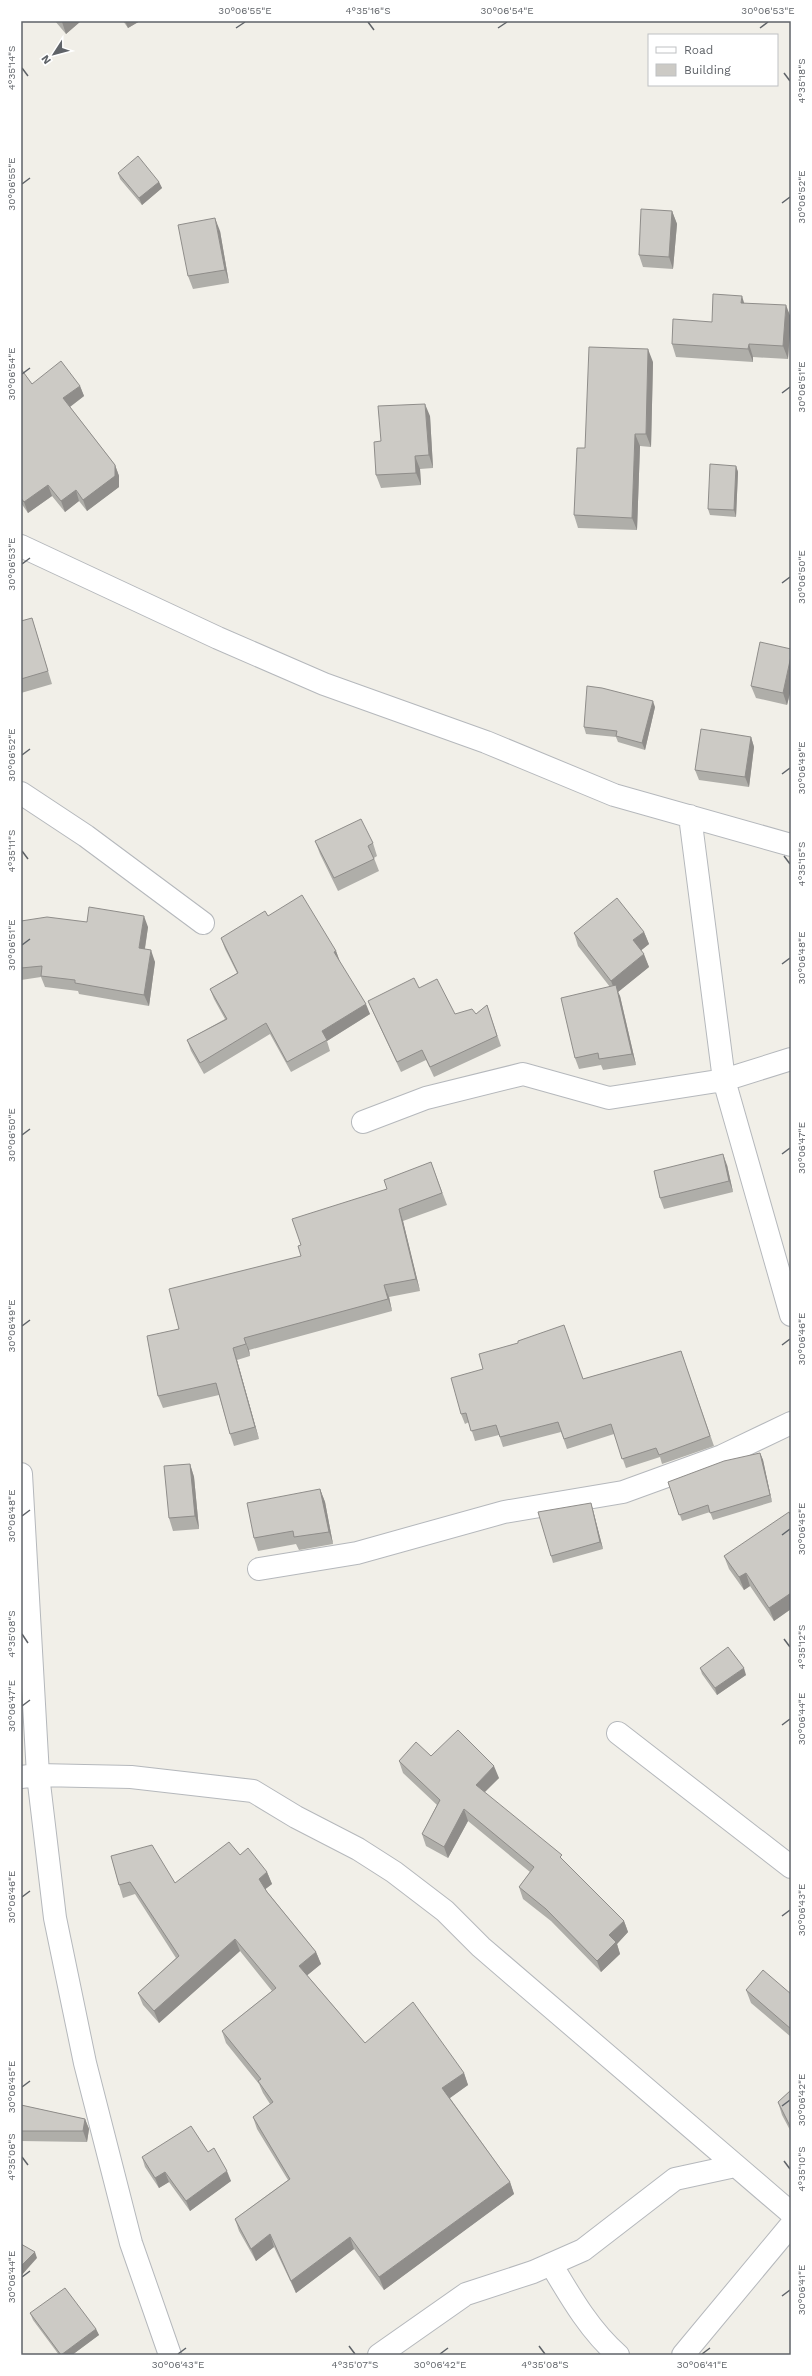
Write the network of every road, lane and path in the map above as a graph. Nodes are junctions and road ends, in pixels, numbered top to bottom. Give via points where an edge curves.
1 (21, 546) edge
2 (21, 793) edge
3 (690, 816) junction
4 (791, 845) edge
5 (203, 923) dead end
6 (791, 1060) edge
7 (724, 1080) junction
8 (363, 1122) dead end
9 (791, 1315) edge
10 (791, 1423) edge
11 (21, 1474) edge
12 (259, 1569) dead end
13 (618, 1733) dead end
14 (30, 1776) edge
15 (791, 1867) edge
16 (735, 2166) junction
17 (791, 2213) edge
18 (791, 2225) edge
19 (552, 2264) junction
20 (170, 2355) edge
21 (378, 2355) edge
22 (618, 2355) edge
23 (683, 2355) edge

1 - 3 street via 218,638 324,684 486,742 614,794
2 - 5 street via 86,836
3 - 4 street
3 - 7 street
6 - 7 street
7 - 8 street via 609,1098 523,1074 426,1098
7 - 9 street
10 - 12 street via 722,1456 622,1492 504,1512 357,1552
11 - 14 street
13 - 15 street
14 - 16 street via 131,1777 253,1791 296,1817 351,1845 394,1872 445,1911 481,1947
14 - 20 street via 55,1918 86,2064 131,2243
16 - 17 street
16 - 19 street via 675,2179 583,2250
18 - 23 street
19 - 21 street via 466,2294
19 - 22 street via 574,2303

